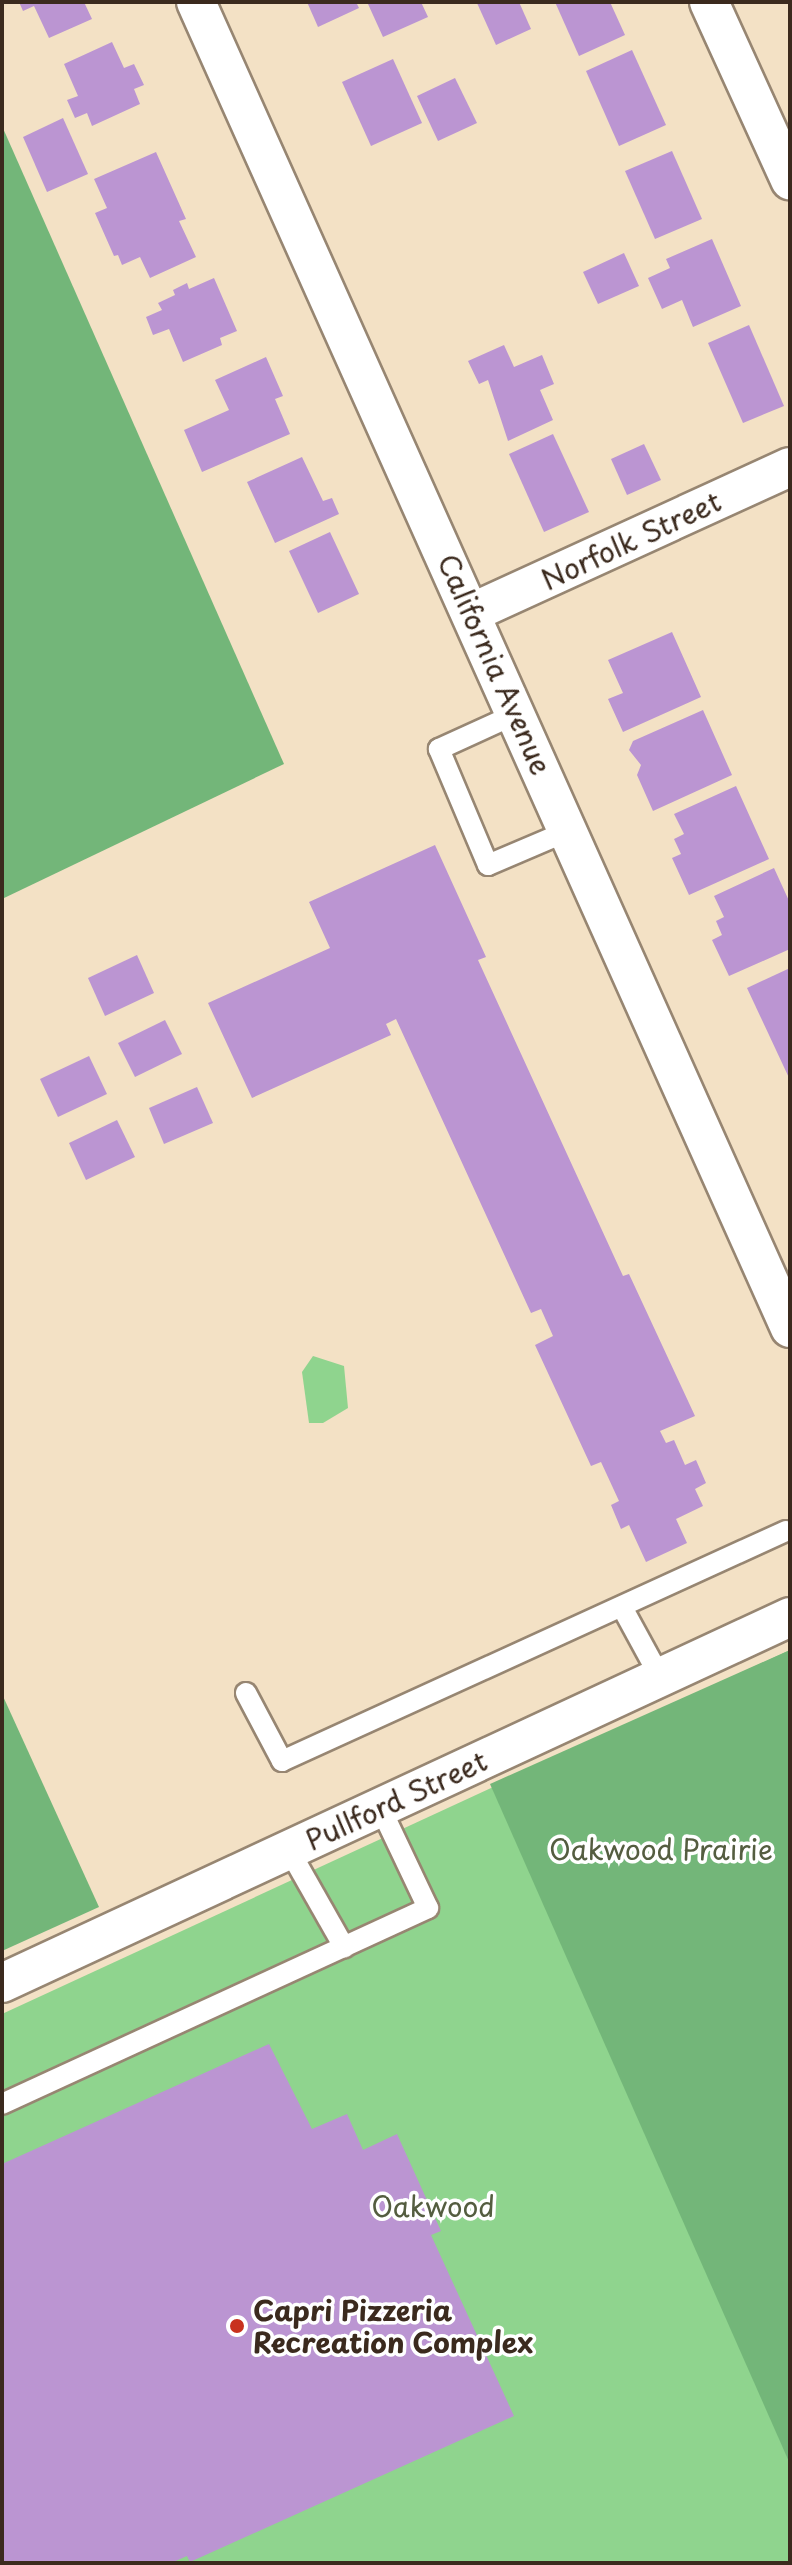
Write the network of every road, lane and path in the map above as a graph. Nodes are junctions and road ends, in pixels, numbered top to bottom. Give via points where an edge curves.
1 (196, 2) edge
2 (709, 2) edge
3 (790, 180) edge
4 (790, 467) edge
5 (471, 613) junction
6 (518, 713) junction
7 (570, 830) junction
8 (790, 1328) edge
9 (786, 1531) dead end
10 (623, 1609) junction
11 (790, 1617) edge
12 (660, 1677) junction
13 (246, 1693) dead end
14 (380, 1807) junction
15 (289, 1850) junction
16 (344, 1947) junction
17 (2, 1983) edge
18 (2, 2104) edge

1 - 5 street, California Avenue
2 - 3 street
4 - 5 street, Norfolk Street
5 - 6 street, California Avenue
6 - 7 street, California Avenue
6 - 7 lane via 439,749 488,865
7 - 8 street, California Avenue
9 - 10 lane
10 - 12 lane
10 - 13 lane via 282,1761
11 - 12 street, Pullford Street
12 - 14 street, Pullford Street
14 - 15 street, Pullford Street
14 - 16 lane via 428,1908
15 - 16 lane
15 - 17 street, Pullford Street
16 - 18 lane

